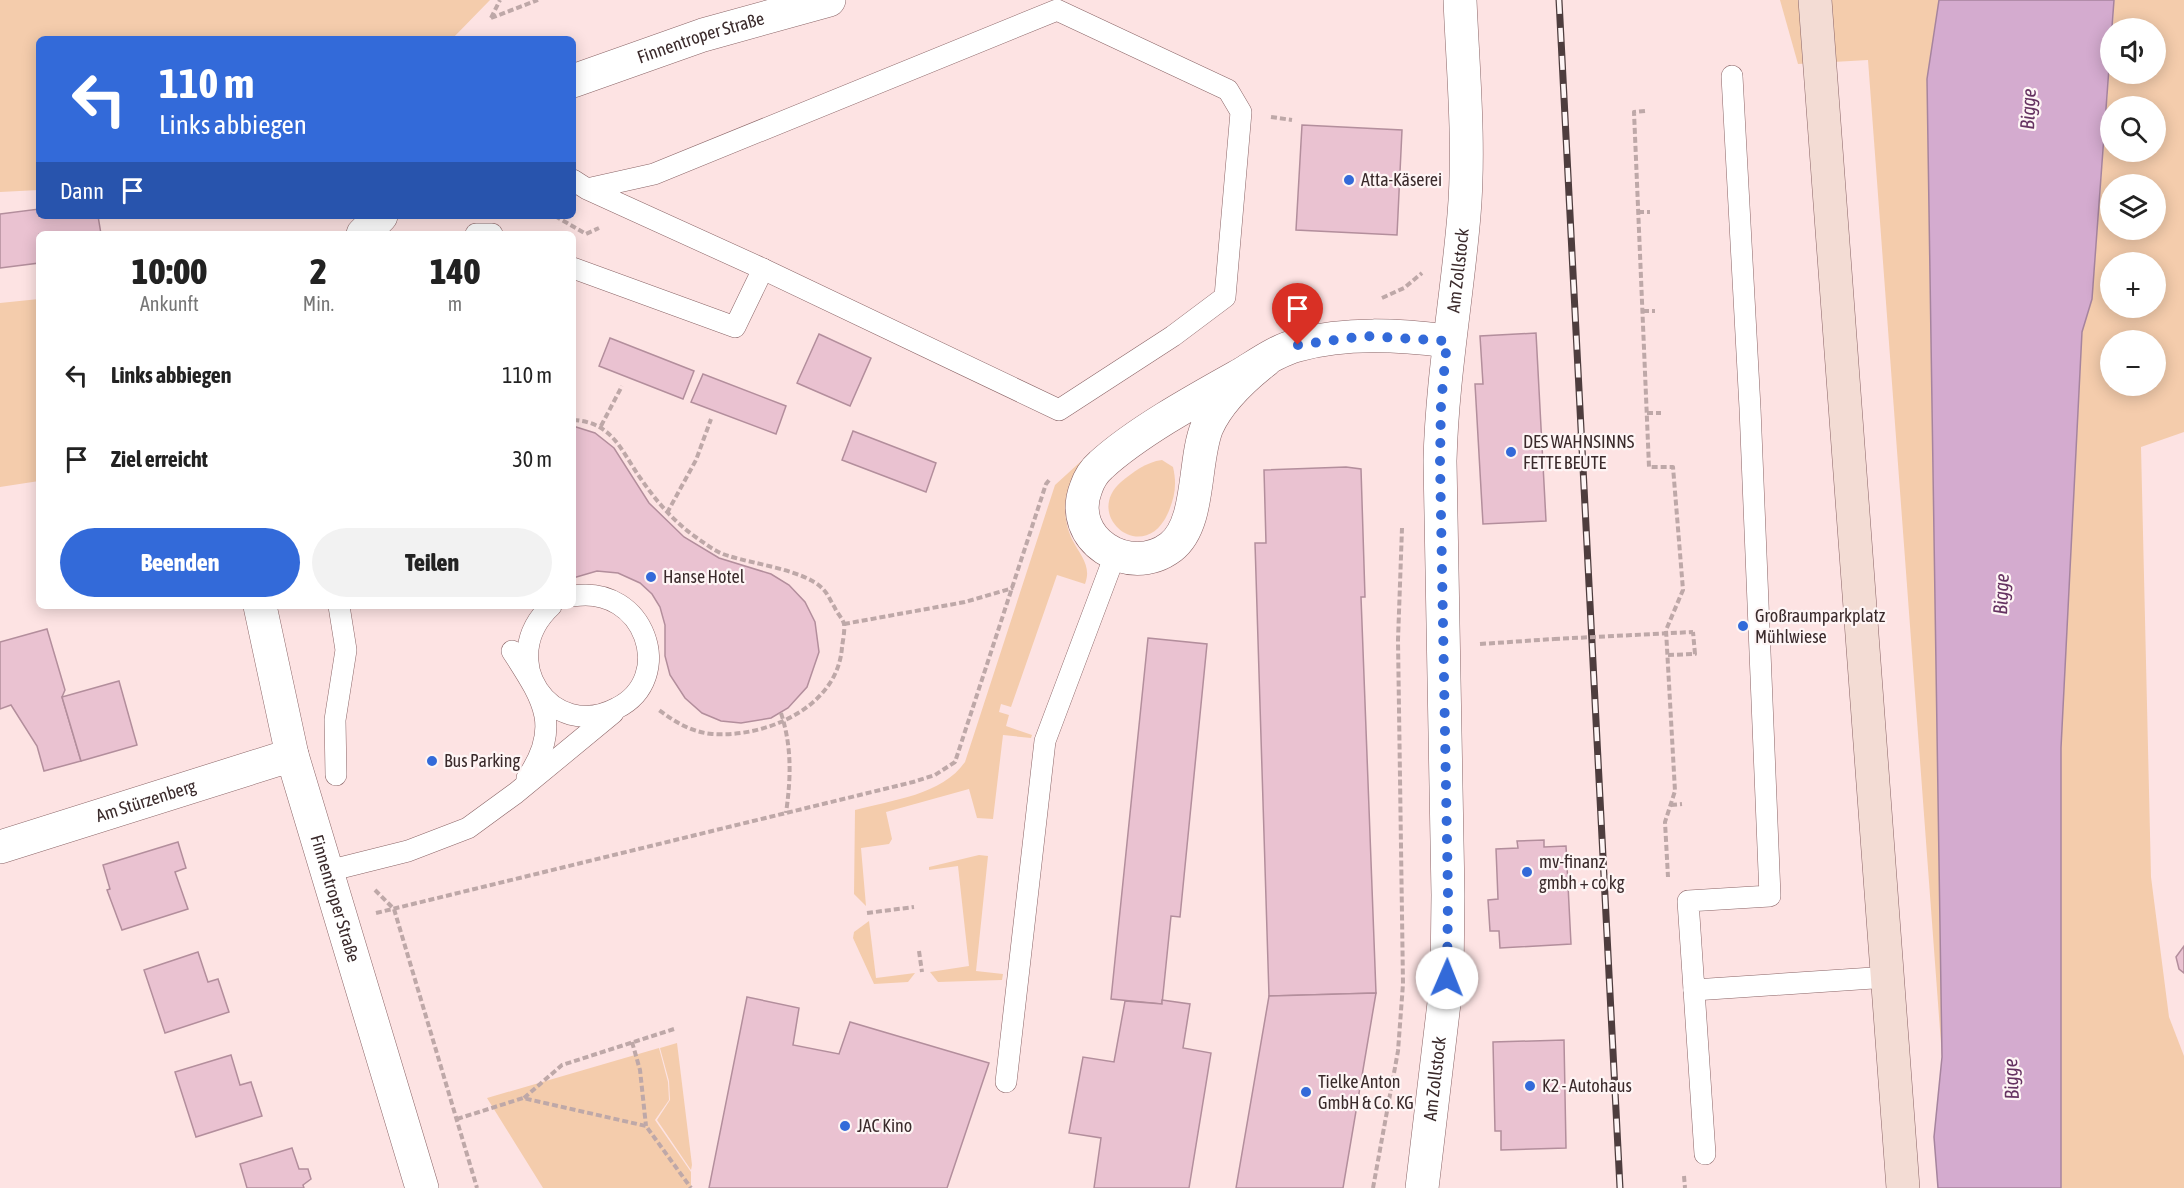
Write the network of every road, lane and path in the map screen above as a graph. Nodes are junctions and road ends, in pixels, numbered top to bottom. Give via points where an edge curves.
1 (500, 0) edge
2 (538, 0) edge
3 (830, 0) edge
4 (1460, 0) edge
5 (1815, 0) edge
6 (1731, 76) dead end
7 (576, 80) edge
8 (1645, 111) dead end
9 (580, 185) edge
10 (1638, 212) junction
11 (1650, 212) dead end
12 (378, 219) edge
13 (560, 219) edge
14 (606, 225) dead end
15 (366, 231) edge
16 (576, 269) edge
17 (763, 269) junction
18 (1655, 310) dead end
19 (1643, 311) junction
20 (1447, 341) junction
21 (1266, 360) junction
22 (622, 386) dead end
23 (1647, 413) junction
24 (1661, 413) dead end
25 (711, 419) dead end
26 (576, 421) edge
27 (601, 426) junction
28 (1130, 443) junction
29 (1053, 476) dead end
30 (1191, 508) junction
31 (667, 513) junction
32 (1115, 555) junction
33 (1014, 588) junction
34 (576, 596) edge
35 (261, 609) edge
36 (339, 609) edge
37 (548, 609) edge
38 (844, 624) junction
39 (1444, 646) junction
40 (512, 651) dead end
41 (1668, 655) junction
42 (636, 691) junction
43 (539, 692) junction
44 (619, 708) junction
45 (781, 712) dead end
46 (784, 721) junction
47 (292, 755) junction
48 (336, 775) dead end
49 (516, 793) junction
50 (1682, 804) dead end
51 (1671, 805) junction
52 (786, 813) junction
53 (0, 847) edge
54 (340, 868) junction
55 (1668, 881) dead end
56 (914, 907) dead end
57 (394, 909) junction
58 (867, 913) dead end
59 (343, 921) junction
60 (919, 951) dead end
61 (922, 972) dead end
62 (1888, 977) junction
63 (1694, 990) junction
64 (674, 1029) dead end
65 (632, 1042) junction
66 (1006, 1082) dead end
67 (523, 1098) junction
68 (457, 1119) junction
69 (646, 1126) junction
70 (1706, 1154) dead end
71 (1683, 1164) dead end
72 (422, 1188) edge
73 (477, 1188) edge
74 (691, 1188) edge
75 (1422, 1188) edge
76 (1685, 1188) edge
77 (1903, 1188) edge

1 - 2 path via 491,18
3 - 7 street, Finnentroper Straße via 704,35
4 - 20 street, Am Zollstock via 1466,171
5 - 62 main road
6 - 63 lane via 1750,408 1770,896 1689,901
8 - 10 path via 1634,112
9 - 17 lane
9 - 17 lane via 654,174 1057,10 1228,90 1241,112 1225,297 1059,410
10 - 11 path
10 - 19 path
12 - 15 street
13 - 14 path via 586,234
16 - 17 lane via 735,327
18 - 19 path
19 - 23 path
20 - 21 street via 1392,336 1333,339 1298,345
20 - 39 street, Am Zollstock via 1440,461
21 - 28 street
21 - 30 street via 1224,400 1208,425 1199,453
22 - 27 path
23 - 24 path
23 - 41 path via 1650,467 1673,467 1683,590 1666,630
25 - 31 path via 696,460
26 - 27 path
27 - 31 path via 627,453
28 - 30 street via 1157,435 1184,438 1191,469
28 - 32 street via 1091,476 1083,502 1087,531 1103,549
29 - 33 path via 1046,484
30 - 32 street via 1178,540 1161,554 1137,559
31 - 38 path via 710,547 728,556 789,571 822,588
32 - 66 lane via 1045,741
33 - 38 path via 965,602
33 - 52 path via 955,762 935,775 913,782
34 - 42 lane via 607,597 624,606 638,621 649,658
35 - 47 street, Finnentroper Straße
36 - 48 lane via 346,650 335,720
37 - 43 lane via 528,639 526,658
38 - 46 path via 842,657 831,683 808,706
39 - 41 path, bridge via 1693,632 1695,654
39 - 75 street, Am Zollstock via 1447,978
40 - 43 lane
41 - 51 path via 1676,791
42 - 44 lane
42 - 46 path via 680,725 711,734 758,731
43 - 44 lane via 551,704 581,716 601,715
43 - 49 lane via 545,715 545,741 532,771
44 - 49 lane
45 - 46 path
46 - 52 path via 790,752
47 - 53 street, Am Stürzenberg
47 - 54 street, Finnentroper Straße
49 - 54 lane via 476,824 447,838
50 - 51 path
51 - 55 path via 1665,822
52 - 57 path
54 - 57 path
54 - 59 street, Finnentroper Straße
56 - 58 path
57 - 59 path
57 - 68 path
59 - 72 street, Finnentroper Straße
60 - 61 path
62 - 63 lane
62 - 77 main road
63 - 70 lane
64 - 65 path
65 - 67 path via 562,1065
65 - 69 path via 640,1070
67 - 68 path
67 - 69 path
68 - 73 path
69 - 74 path
71 - 76 path

